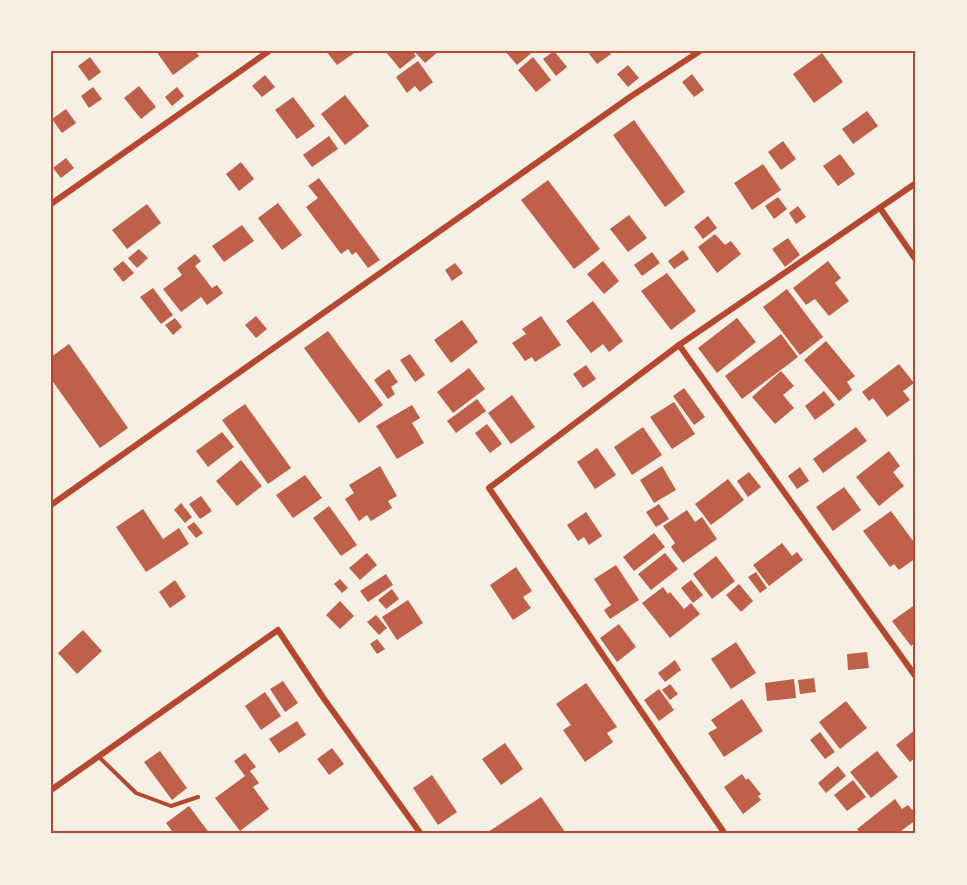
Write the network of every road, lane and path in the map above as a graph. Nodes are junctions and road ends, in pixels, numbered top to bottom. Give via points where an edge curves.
1 (269, 51) edge
2 (700, 51) edge
3 (916, 183) edge
4 (51, 204) edge
5 (880, 208) junction
6 (916, 260) edge
7 (679, 345) junction
8 (51, 505) edge
9 (916, 677) edge
10 (99, 756) junction
11 (51, 790) edge
12 (198, 797) dead end
13 (421, 834) edge
14 (725, 834) edge

1 - 4 street
2 - 8 street
3 - 5 street
5 - 6 street
5 - 7 street
7 - 9 street
7 - 14 street via 489,488
10 - 11 street
10 - 12 lane via 136,793 171,806
10 - 13 street via 278,630

